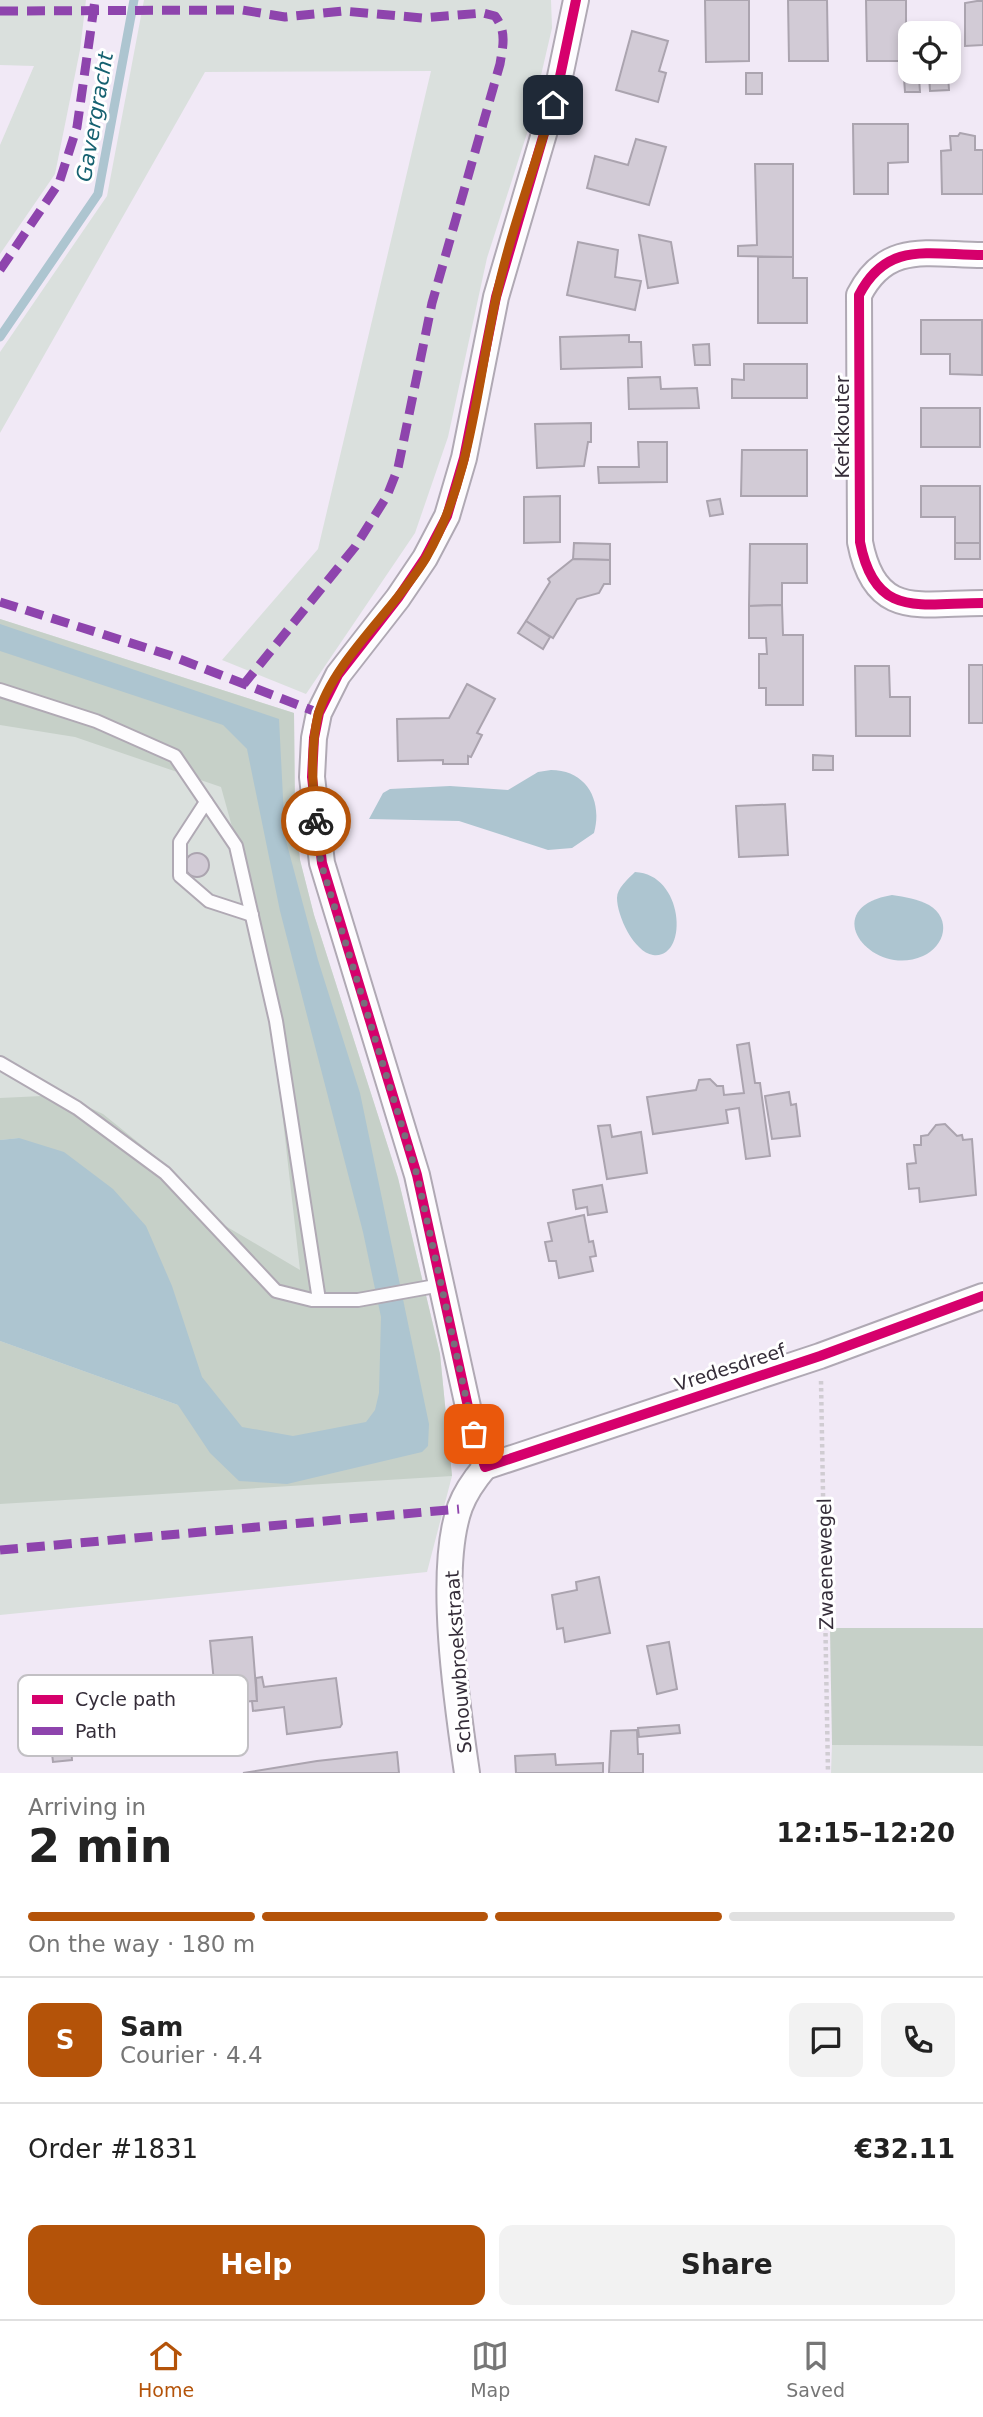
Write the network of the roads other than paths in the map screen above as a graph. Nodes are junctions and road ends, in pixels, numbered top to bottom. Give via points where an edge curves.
1 (576, 0) edge
2 (983, 255) edge
3 (983, 604) edge
4 (0, 690) edge
5 (206, 802) junction
6 (252, 915) junction
7 (0, 1063) edge
8 (442, 1285) junction
9 (983, 1296) edge
10 (319, 1300) junction
11 (485, 1467) junction
12 (467, 1773) edge

1 - 8 street via 558,86 496,297 464,458 447,516 405,588 338,675 319,713 314,738 312,777 321,863 417,1175
2 - 3 street, Kerkkouter via 901,255 883,263 859,295 860,542 864,561 874,583 888,598 906,603
4 - 5 lane via 96,721 175,757
5 - 6 lane via 236,846
5 - 6 lane via 180,842 180,876 209,901
6 - 10 lane via 276,1021
7 - 10 lane via 77,1108 165,1173 276,1291
8 - 10 lane via 375,1299
8 - 11 street
9 - 11 street, Vredesdreef via 820,1356
11 - 12 street, Schouwbroekstraat via 459,1509 450,1557 452,1636

